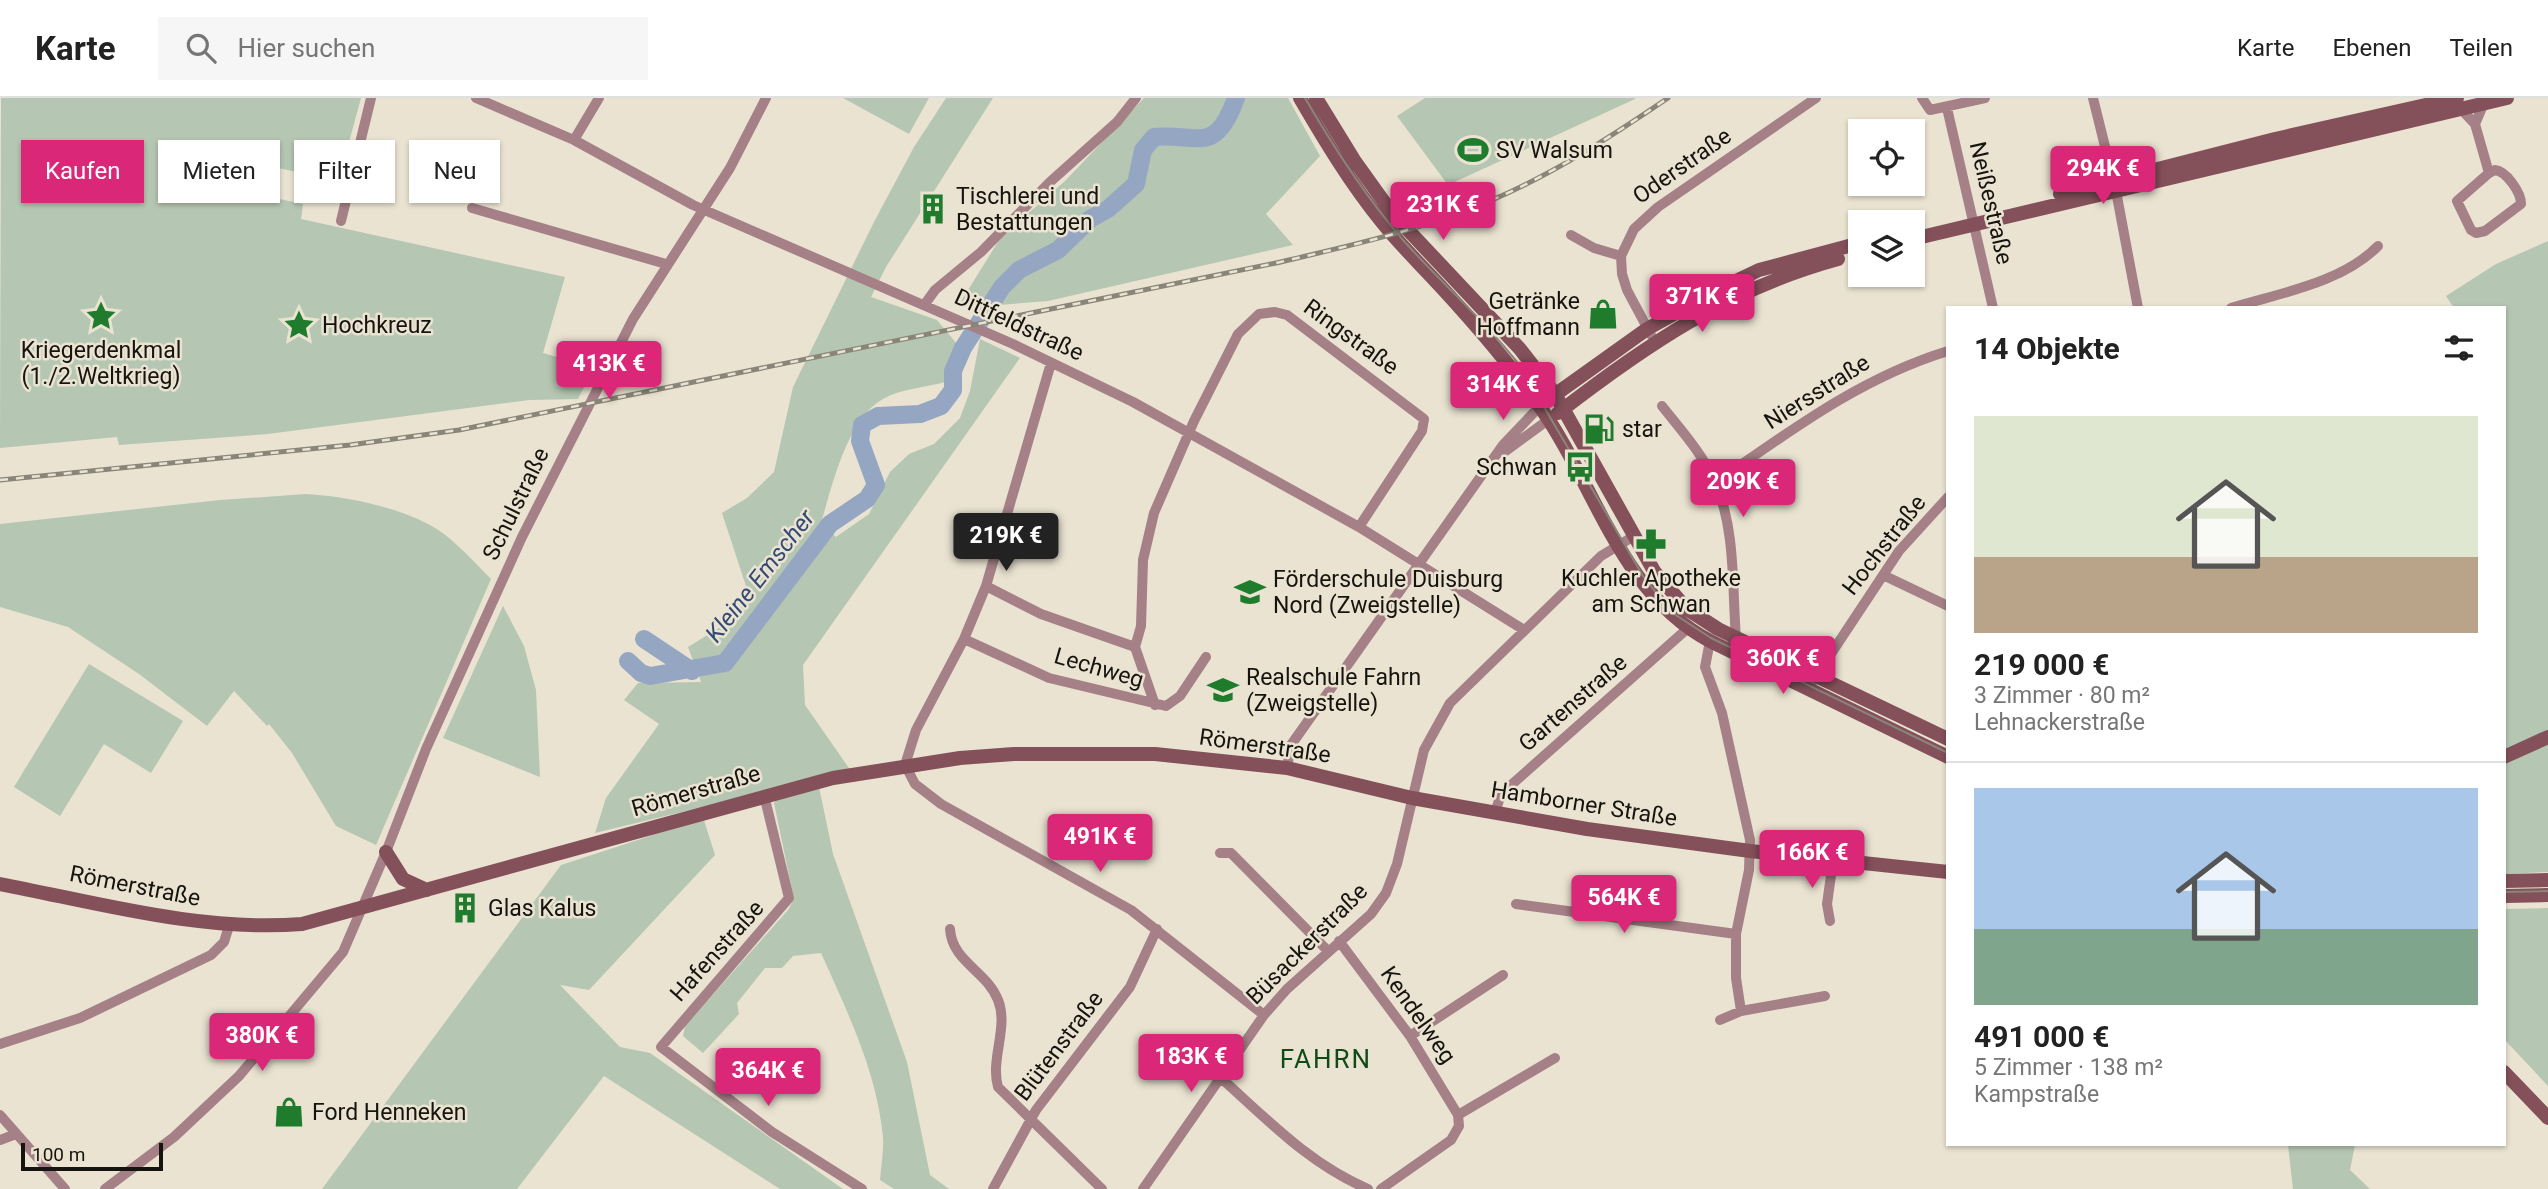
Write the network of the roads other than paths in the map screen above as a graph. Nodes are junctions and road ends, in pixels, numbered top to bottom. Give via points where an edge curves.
1 (370, 98) edge
2 (477, 98) edge
3 (599, 98) edge
4 (766, 98) edge
5 (1136, 98) edge
6 (1300, 98) edge
7 (1317, 98) edge
8 (1816, 98) edge
9 (1922, 98) edge
10 (1985, 98) edge
11 (2093, 98) edge
12 (2507, 98) edge
13 (2459, 103) edge
14 (2484, 103) junction
15 (1947, 108) junction
16 (2475, 124) junction
17 (574, 140) junction
18 (2489, 173) junction
19 (2115, 186) junction
20 (472, 208) dead end
21 (702, 209) junction
22 (1974, 219) junction
23 (341, 221) dead end
24 (1925, 228) edge
25 (1571, 235) dead end
26 (1925, 235) edge
27 (1848, 246) edge
28 (2378, 246) dead end
29 (1622, 256) junction
30 (1848, 257) edge
31 (666, 264) junction
32 (925, 304) junction
33 (1993, 306) edge
34 (2138, 306) edge
35 (2238, 306) edge
36 (1651, 335) junction
37 (1946, 352) edge
38 (1051, 363) junction
39 (1555, 394) junction
40 (1540, 406) junction
41 (1662, 406) dead end
42 (1563, 408) junction
43 (1548, 420) junction
44 (1191, 434) junction
45 (1495, 460) junction
46 (1715, 483) junction
47 (1946, 499) edge
48 (1359, 527) junction
49 (1634, 536) junction
50 (1619, 545) junction
51 (1419, 564) junction
52 (1883, 575) junction
53 (986, 586) junction
54 (1946, 605) edge
55 (1687, 629) junction
56 (1524, 630) junction
57 (964, 639) junction
58 (1710, 641) junction
59 (1732, 644) junction
60 (1135, 647) junction
61 (1206, 657) dead end
62 (1816, 675) junction
63 (1809, 689) junction
64 (1154, 705) junction
65 (2548, 737) edge
66 (1946, 738) edge
67 (1946, 756) edge
68 (2506, 756) edge
69 (905, 765) junction
70 (1287, 768) junction
71 (764, 795) junction
72 (1412, 798) junction
73 (1494, 813) junction
74 (1750, 851) junction
75 (386, 852) junction
76 (1220, 853) dead end
77 (1833, 861) junction
78 (1946, 872) edge
79 (2548, 880) edge
80 (2506, 881) edge
81 (0, 884) edge
82 (427, 890) junction
83 (2548, 895) edge
84 (2506, 897) edge
85 (1516, 904) dead end
86 (362, 909) junction
87 (1830, 921) dead end
88 (229, 926) junction
89 (950, 929) dead end
90 (1157, 929) junction
91 (1736, 934) junction
92 (1339, 941) junction
93 (1328, 951) junction
94 (1503, 975) dead end
95 (1825, 996) dead end
96 (1741, 1011) junction
97 (1264, 1015) junction
98 (1720, 1020) dead end
99 (1410, 1036) junction
100 (0, 1044) edge
101 (1555, 1058) dead end
102 (2506, 1074) edge
103 (1221, 1078) junction
104 (0, 1115) edge
105 (1458, 1115) junction
106 (2548, 1118) edge
107 (1030, 1120) junction
108 (16, 1133) junction
109 (0, 1140) edge
110 (65, 1189) edge
111 (105, 1189) edge
112 (862, 1189) edge
113 (993, 1189) edge
114 (1102, 1189) edge
115 (1143, 1189) edge
116 (1368, 1189) edge
117 (1381, 1189) edge

1 - 23 street
2 - 17 street, Dittfeldstraße
3 - 17 street
4 - 21 street, Schulstraße via 730,168
5 - 32 street via 1117,122
6 - 40 street via 1382,223 1499,351
7 - 39 street via 1392,213 1520,349
8 - 29 street, Oderstraße via 1643,217
9 - 15 street via 1930,110
10 - 15 street
11 - 19 street
12 - 14 street
13 - 14 street
13 - 16 street
13 - 19 street
14 - 16 street
15 - 22 street, Neißestraße
16 - 18 street
17 - 21 street, Dittfeldstraße
18 - 18 street via 2457,201 2476,233 2522,204 2500,169
19 - 22 street
19 - 34 street
20 - 31 street
21 - 31 street, Schulstraße
21 - 32 street, Dittfeldstraße
22 - 24 street
22 - 26 street
22 - 33 street, Neißestraße
25 - 29 street
27 - 36 street via 1759,270
28 - 35 street via 2362,262
29 - 36 street via 1626,290
30 - 36 street via 1765,282
31 - 75 street, Schulstraße via 633,318 522,537 426,749
32 - 38 street, Dittfeldstraße
36 - 39 street
36 - 42 street
37 - 46 street, Niersstraße via 1910,362 1835,400
38 - 44 street, Dittfeldstraße
38 - 53 street
39 - 40 street
39 - 42 street
40 - 43 street
40 - 45 street
41 - 46 street via 1698,451
42 - 43 street
42 - 49 street
43 - 45 street
43 - 50 street
44 - 48 street, Dittfeldstraße
44 - 48 street, Ringstraße via 1220,368 1247,322 1259,314 1287,315 1424,419 1422,431
44 - 60 street via 1154,513 1143,560
45 - 51 street
46 - 59 street via 1727,517
47 - 52 street, Hochstraße
48 - 51 street, Dittfeldstraße
49 - 50 street, Büsackerstraße
49 - 59 street via 1674,596
50 - 55 street via 1649,593
50 - 56 street, Büsackerstraße via 1601,556
51 - 56 street, Dittfeldstraße
51 - 70 street via 1291,745
52 - 54 street
52 - 62 street, Hochstraße
53 - 57 street
53 - 60 street via 1041,614
55 - 58 street
55 - 73 street, Gartenstraße via 1501,793
56 - 72 street, Büsackerstraße via 1450,703 1424,750
57 - 64 street, Lechweg via 1049,678
57 - 69 street via 916,730
58 - 59 street
58 - 74 street via 1705,667 1722,713
59 - 62 street
59 - 63 street
60 - 64 street
61 - 64 street, Lechweg via 1174,704
62 - 63 street, Hochstraße
62 - 66 street
63 - 67 street
65 - 68 street
69 - 70 street, Römerstraße via 1014,754 1102,752
69 - 71 street, Römerstraße
69 - 90 street via 915,784 941,804 1131,909
70 - 72 street, Römerstraße
71 - 82 street, Römerstraße
71 - 112 street, Hafenstraße via 789,898 661,1047 772,1132
72 - 73 street, Hamborner Straße
72 - 92 street, Büsackerstraße via 1386,893 1371,914
73 - 74 street, Hamborner Straße
74 - 77 street, Hamborner Straße
74 - 91 street
75 - 82 street via 403,879
75 - 86 street, Schulstraße
76 - 93 street via 1231,853
77 - 78 street, Hamborner Straße
77 - 87 street via 1827,904
79 - 80 street
81 - 88 street, Römerstraße
82 - 86 street, Römerstraße
83 - 84 street
85 - 91 street
86 - 88 street, Römerstraße via 302,924
86 - 111 street, Schulstraße via 343,952 244,1070 174,1137
88 - 100 street via 224,942 211,955 80,1018
89 - 107 street via 957,953 987,983 999,1003 996,1079 1002,1094
90 - 97 street
90 - 107 street, Blütenstraße via 1130,987
91 - 96 street
92 - 93 street, Büsackerstraße
92 - 99 street, Kendelweg
93 - 97 street, Büsackerstraße
94 - 99 street
95 - 96 street
96 - 98 street
97 - 103 street, Büsackerstraße
99 - 105 street, Kendelweg
101 - 105 street
102 - 106 street
103 - 115 street, Büsackerstraße
103 - 116 street via 1316,1163
104 - 108 street
105 - 117 street via 1459,1126 1451,1140
107 - 113 street, Blütenstraße
107 - 114 street
108 - 109 street
108 - 110 street

